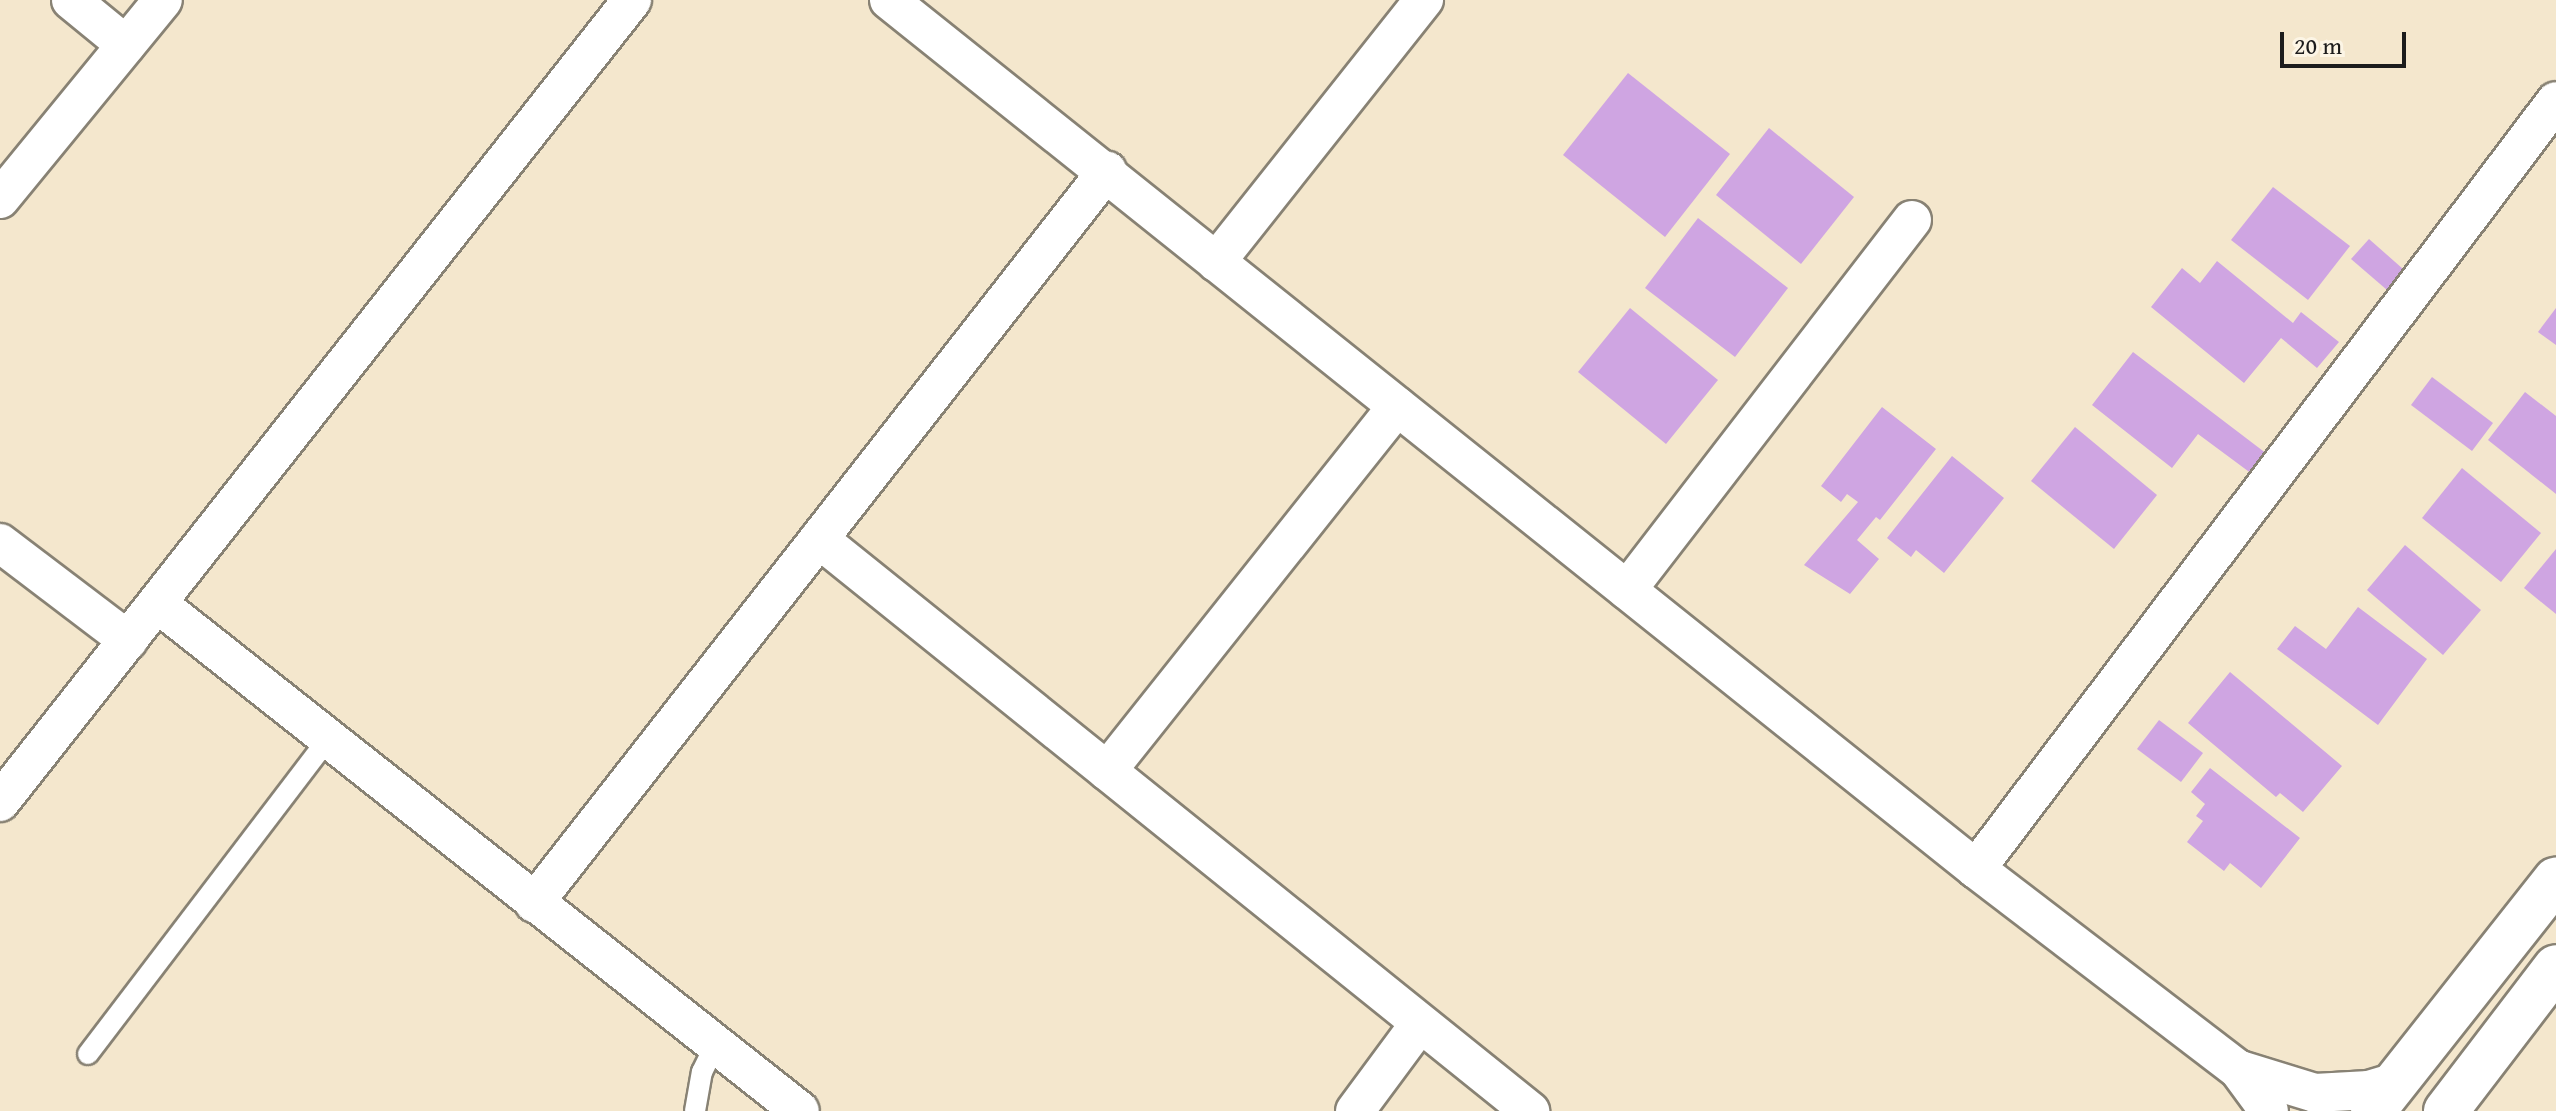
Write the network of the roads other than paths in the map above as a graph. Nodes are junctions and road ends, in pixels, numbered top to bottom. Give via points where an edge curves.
1 (71, 0) edge
2 (163, 0) edge
3 (632, 0) edge
4 (889, 0) edge
5 (1424, 0) edge
6 (126, 45) junction
7 (2556, 101) edge
8 (1107, 171) junction
9 (0, 199) edge
10 (1912, 220) dead end
11 (1216, 262) junction
12 (1397, 406) junction
13 (819, 539) junction
14 (0, 543) edge
15 (1627, 590) junction
16 (157, 603) junction
17 (128, 640) junction
18 (328, 739) junction
19 (1107, 771) junction
20 (0, 802) edge
21 (1976, 869) junction
22 (2556, 879) edge
23 (534, 903) junction
24 (2556, 967) edge
25 (1420, 1023) junction
26 (715, 1045) junction
27 (88, 1054) dead end
28 (2238, 1069) junction
29 (2384, 1096) edge
30 (695, 1111) edge
31 (800, 1111) edge
32 (1355, 1111) edge
33 (1530, 1111) edge
34 (2269, 1111) edge
35 (2446, 1111) edge

1 - 6 street
2 - 6 street
3 - 16 street
4 - 8 street
5 - 11 street
6 - 9 street
7 - 21 street
8 - 11 street
8 - 13 street
10 - 15 street
11 - 12 street
12 - 15 street
12 - 19 street
13 - 19 street
13 - 23 street
14 - 17 street
15 - 21 street
16 - 17 street
16 - 18 street
17 - 20 street
18 - 23 street
18 - 27 lane
19 - 25 street
21 - 28 street
22 - 29 street
23 - 26 street
24 - 35 street
25 - 32 street
25 - 33 street
26 - 30 lane via 702,1072
26 - 31 street
28 - 29 street via 2262,1081 2315,1093 2369,1090
28 - 34 street

